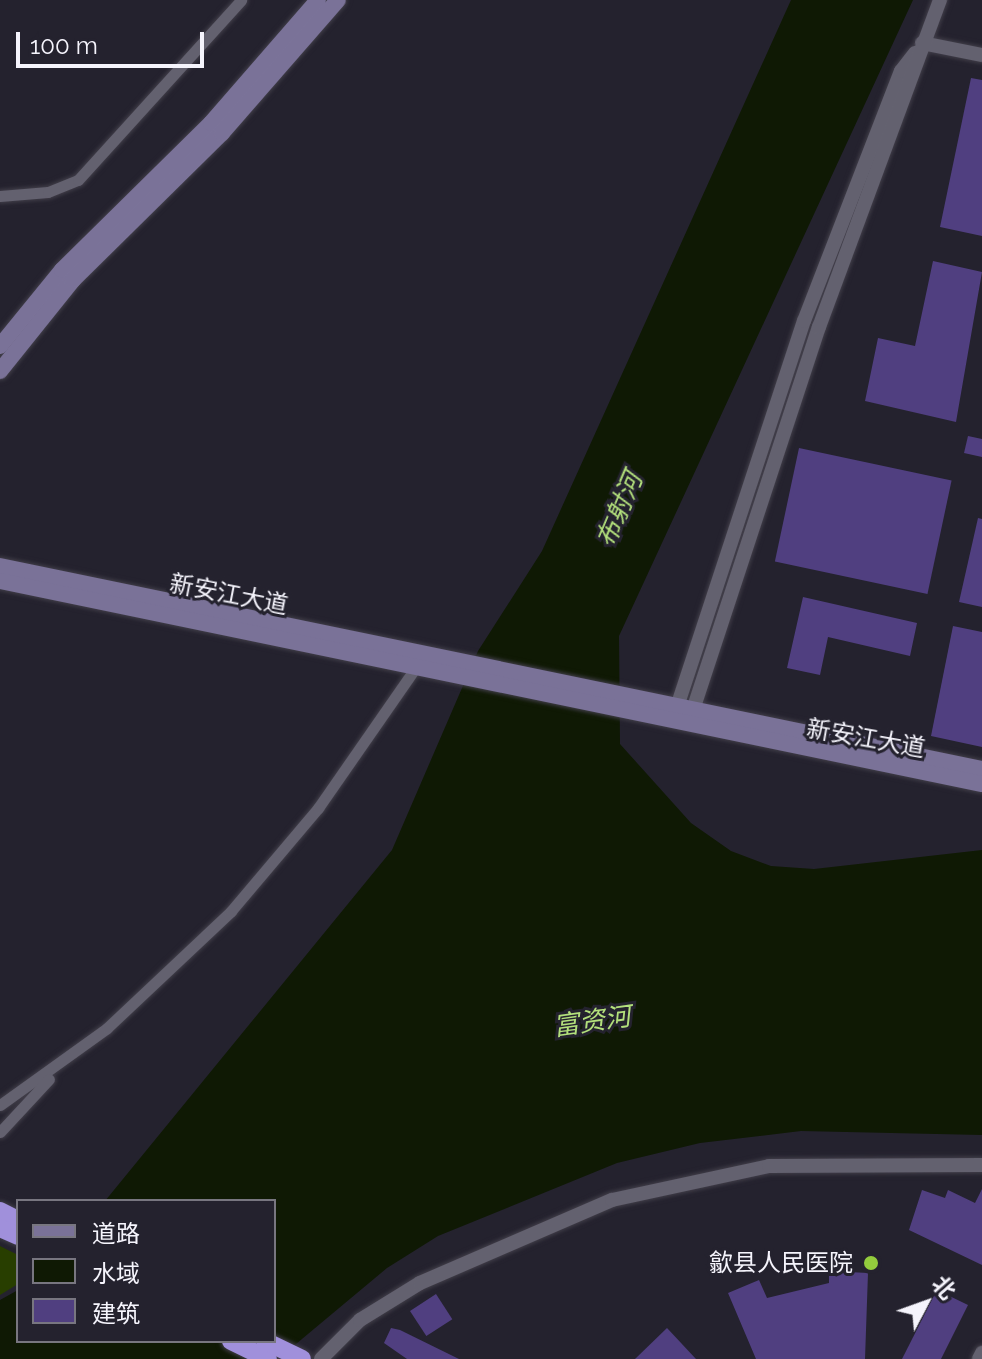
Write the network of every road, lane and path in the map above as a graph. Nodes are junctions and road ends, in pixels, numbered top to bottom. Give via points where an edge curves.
1 (241, 0) edge
2 (318, 0) edge
3 (338, 0) edge
4 (940, 0) edge
5 (922, 43) junction
6 (982, 55) edge
7 (0, 196) edge
8 (0, 346) edge
9 (0, 371) edge
10 (0, 566) edge
11 (0, 581) edge
12 (414, 670) junction
13 (450, 670) junction
14 (682, 719) junction
15 (982, 769) edge
16 (982, 784) edge
17 (72, 1056) junction
18 (0, 1105) edge
19 (0, 1132) edge
20 (982, 1165) edge
21 (235, 1343) edge
22 (269, 1343) edge
23 (982, 1353) edge
24 (300, 1358) edge
25 (268, 1359) edge
26 (321, 1359) edge
27 (979, 1359) edge

1 - 7 street via 78,180 48,192
2 - 8 main road via 211,123 62,270
3 - 9 main road via 222,133 73,280
4 - 5 street
5 - 6 street
5 - 14 street
10 - 13 main road, 新安江大道
11 - 12 main road, 新安江大道
12 - 13 main road, 新安江大道
12 - 17 street via 261,877 172,970
13 - 14 main road, 新安江大道
14 - 15 main road, 新安江大道
14 - 16 main road, 新安江大道
17 - 18 street
17 - 19 street
20 - 26 street via 769,1166 612,1200 420,1283 360,1320
21 - 25 highway
22 - 24 highway
23 - 27 street

